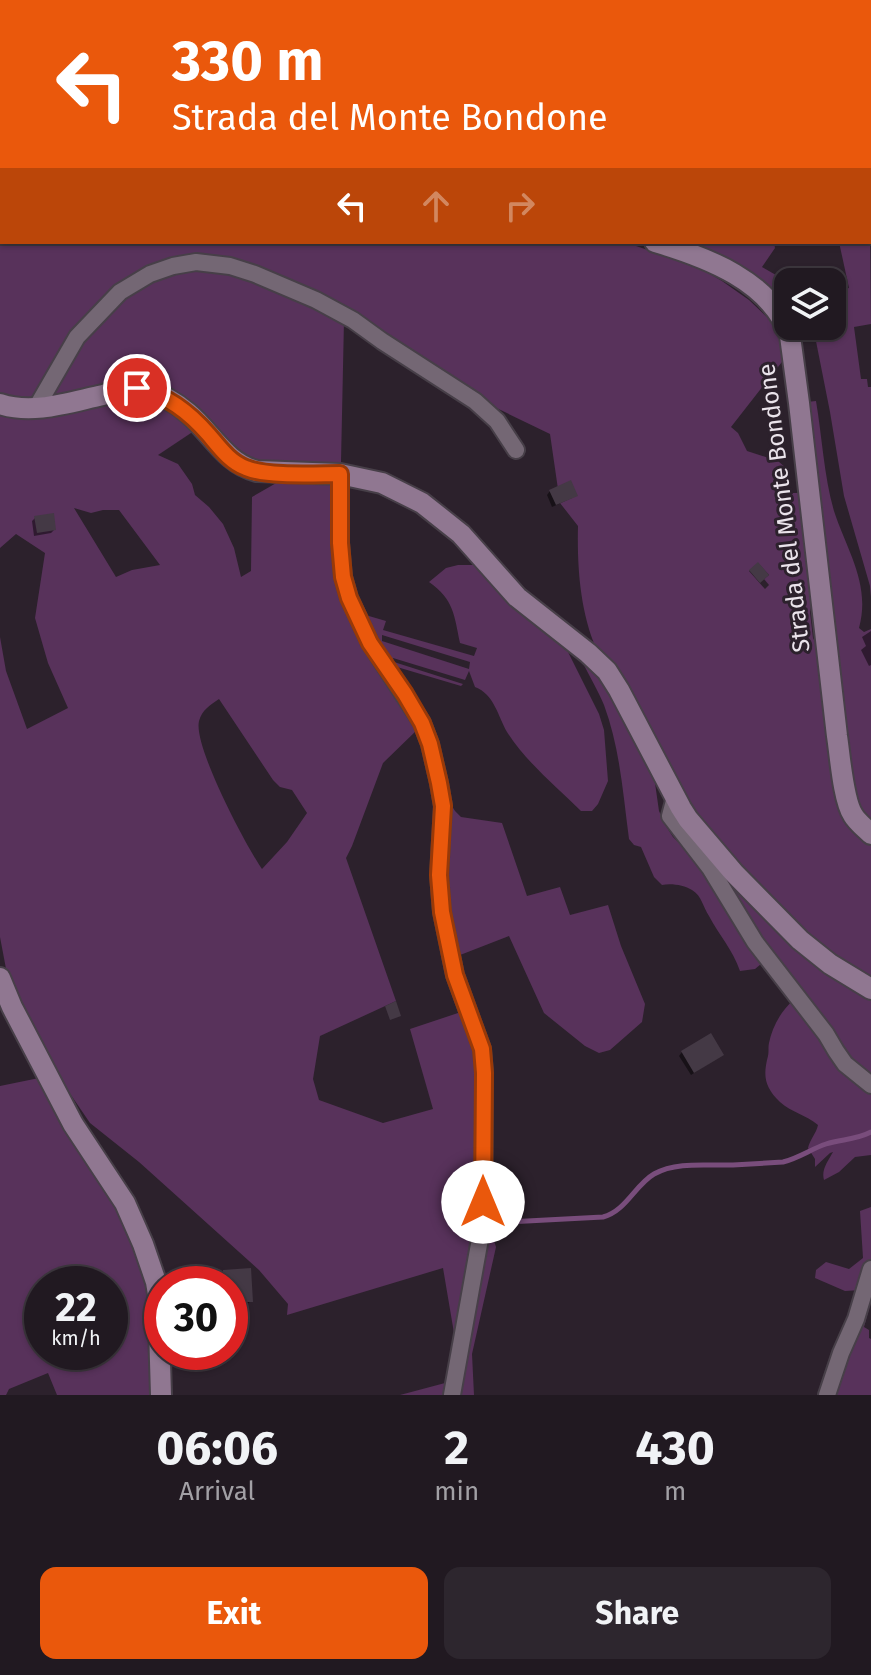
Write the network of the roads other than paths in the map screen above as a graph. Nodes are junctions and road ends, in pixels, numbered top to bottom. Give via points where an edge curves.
1 (661, 244) edge
2 (0, 404) edge
3 (36, 408) junction
4 (516, 450) dead end
5 (340, 474) junction
6 (675, 797) junction
7 (871, 834) edge
8 (0, 978) edge
9 (871, 989) edge
10 (871, 1085) edge
11 (871, 1269) edge
12 (161, 1395) edge
13 (452, 1395) edge
14 (827, 1395) edge

1 - 7 street, Strada del Monte Bondone via 704,259 749,284 770,304 790,336 837,736 849,808
2 - 3 street
3 - 4 street via 77,337 120,292 150,274 196,262 255,274 353,320 475,401 497,421
3 - 5 street via 127,388 146,390 189,414 245,468
5 - 6 street via 382,483 422,503 461,534 517,597 607,671
5 - 13 street via 340,543 349,598 430,744 443,806 442,912 455,975 482,1049 483,1222
6 - 9 street via 734,873 800,940
6 - 10 street via 670,816 710,868 755,942 845,1064
8 - 12 street via 73,1124 125,1203 143,1244 158,1294
11 - 14 street

